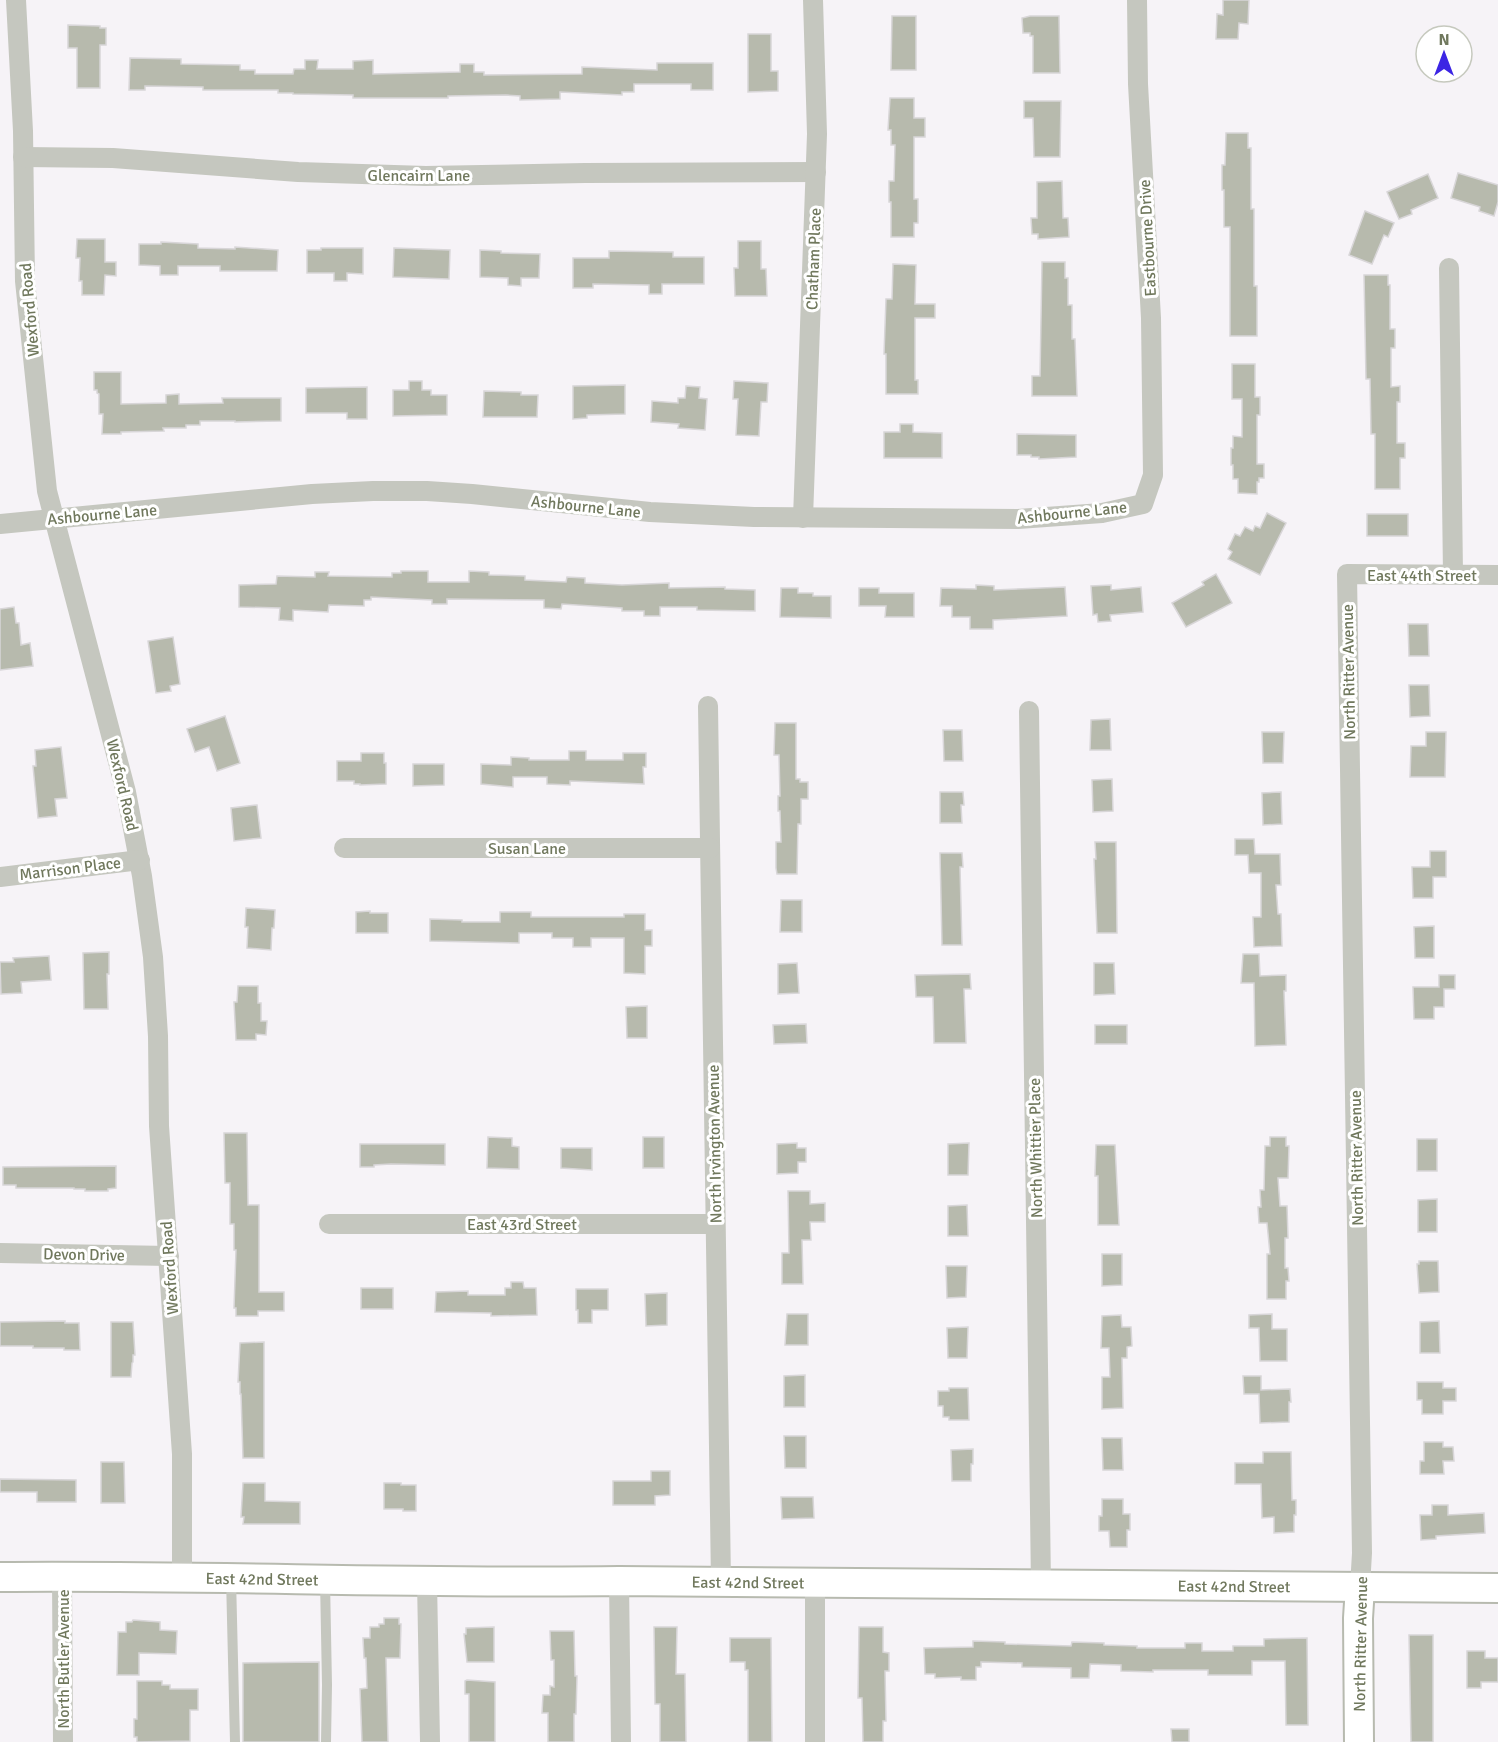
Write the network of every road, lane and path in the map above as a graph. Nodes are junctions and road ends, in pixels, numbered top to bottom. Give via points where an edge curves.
1 (16, 0) edge
2 (813, 0) edge
3 (1137, 0) edge
4 (23, 157) junction
5 (816, 172) junction
6 (1449, 268) dead end
7 (1153, 475) joint
8 (803, 518) junction
9 (54, 519) junction
10 (0, 524) edge
11 (1347, 574) joint
12 (1453, 574) junction
13 (1498, 575) edge
14 (708, 706) dead end
15 (1029, 711) dead end
16 (344, 848) dead end
17 (710, 848) junction
18 (140, 860) junction
19 (0, 877) edge
20 (329, 1224) dead end
21 (715, 1224) junction
22 (0, 1253) edge
23 (169, 1256) junction
24 (63, 1576) junction
25 (0, 1577) edge
26 (182, 1578) junction
27 (231, 1578) junction
28 (325, 1579) junction
29 (428, 1581) junction
30 (620, 1581) junction
31 (721, 1582) junction
32 (816, 1582) junction
33 (1041, 1585) junction
34 (1360, 1587) junction
35 (1498, 1588) edge
36 (63, 1742) edge
37 (235, 1742) edge
38 (326, 1742) edge
39 (430, 1742) edge
40 (621, 1742) edge
41 (815, 1742) edge
42 (1359, 1742) edge

1 - 4 street, Wexford Road
2 - 5 street, Chatham Place
3 - 7 street, Eastbourne Drive via 1151,318
4 - 5 street, Glencairn Lane via 112,158 297,172 426,176
4 - 9 street, Wexford Road via 27,304 47,491
5 - 8 street, Chatham Place
6 - 12 street
7 - 8 street, Ashbourne Lane via 1143,504 1102,513 1018,519
8 - 9 street, Ashbourne Lane via 650,512 472,494 373,491
9 - 10 street, Ashbourne Lane
9 - 18 street, Wexford Road via 118,758
11 - 12 street, East 44th Street
11 - 34 street, North Ritter Avenue
12 - 13 street, East 44th Street
14 - 17 street, North Irvington Avenue
15 - 33 street, North Whittier Place
16 - 17 street, Susan Lane
17 - 21 street, North Irvington Avenue
18 - 19 street, Marrison Place
18 - 23 street, Wexford Road via 155,981 159,1126
20 - 21 street, East 43rd Street
21 - 31 street, North Irvington Avenue
22 - 23 street, Devon Drive
23 - 26 street, Wexford Road via 182,1454
24 - 25 street, East 42nd Street
24 - 26 street, East 42nd Street
24 - 36 street, North Butler Avenue
26 - 27 street, East 42nd Street
27 - 28 street, East 42nd Street
27 - 37 lane
28 - 29 street, East 42nd Street
28 - 38 lane
29 - 30 street, East 42nd Street
29 - 39 street
30 - 31 street, East 42nd Street
30 - 40 street
31 - 32 street, East 42nd Street
32 - 33 street, East 42nd Street
32 - 41 street
33 - 34 street, East 42nd Street
34 - 35 street, East 42nd Street
34 - 42 street, North Ritter Avenue

